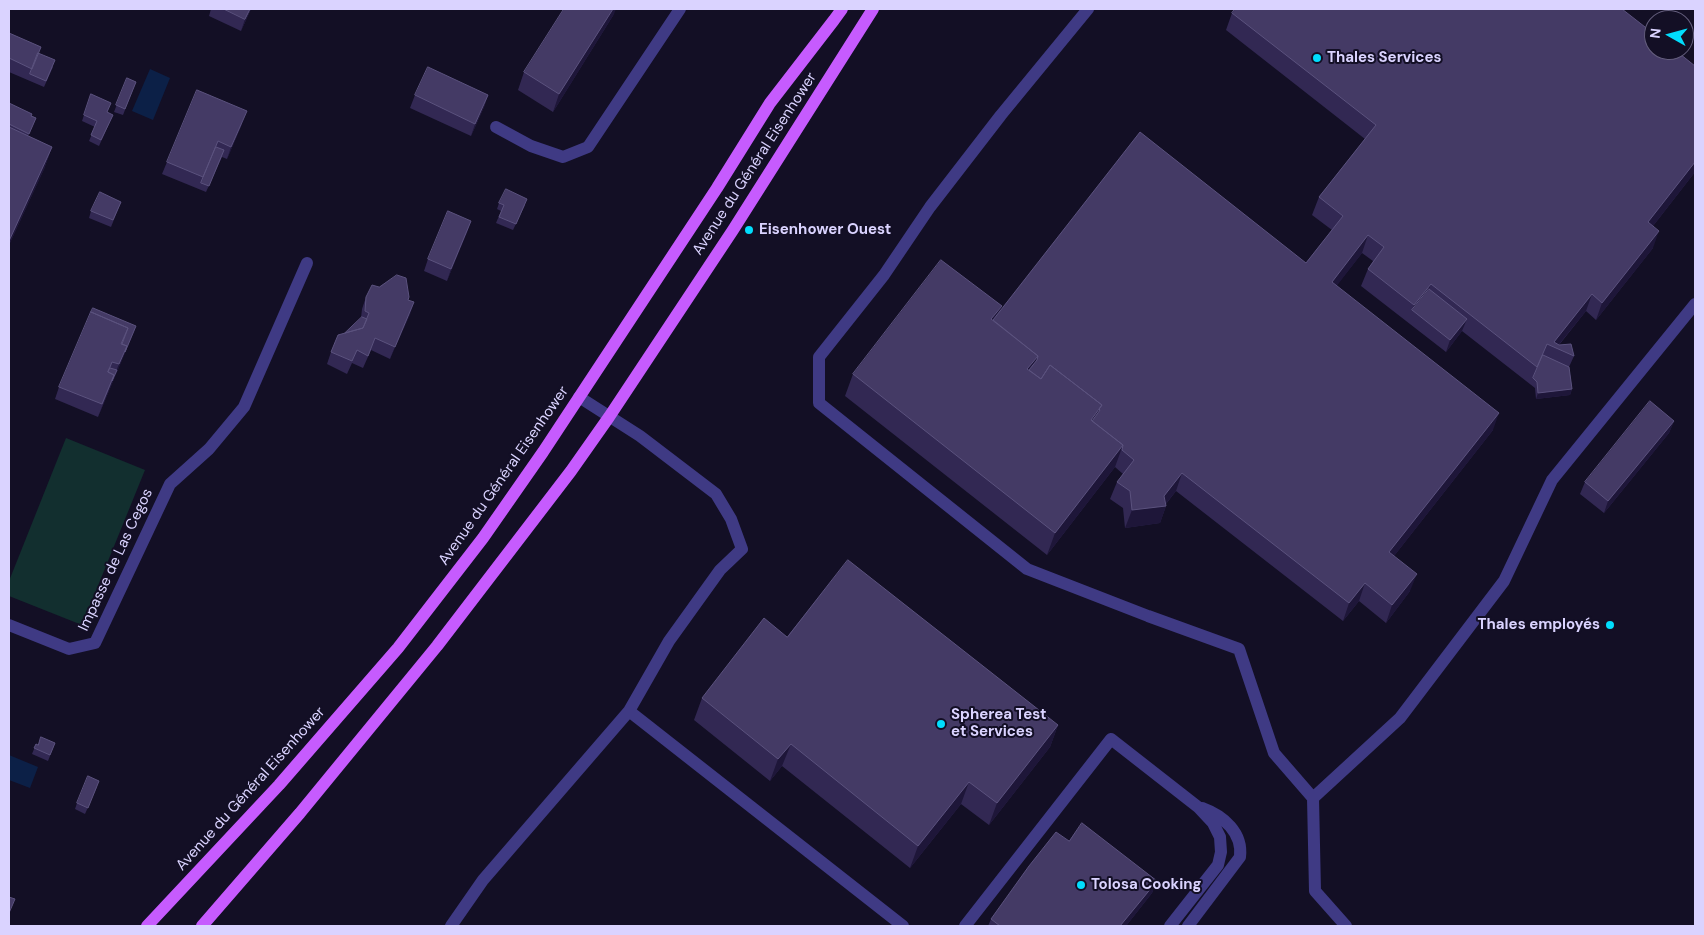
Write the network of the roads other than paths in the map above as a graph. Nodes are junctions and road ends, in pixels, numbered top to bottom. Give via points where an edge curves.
1 (680, 9) edge
2 (842, 9) edge
3 (873, 9) edge
4 (1088, 9) edge
5 (496, 127) dead end
6 (307, 263) dead end
7 (1695, 304) edge
8 (579, 397) junction
9 (609, 417) junction
10 (9, 625) edge
11 (629, 711) junction
12 (1314, 798) junction
13 (1198, 807) junction
14 (147, 926) edge
15 (202, 926) edge
16 (451, 926) edge
17 (903, 926) edge
18 (965, 926) edge
19 (1170, 926) edge
20 (1188, 926) edge
21 (1346, 926) edge

1 - 5 street via 588,147 563,156 532,146
2 - 8 main road, Avenue du Général Eisenhower via 770,103
3 - 9 main road, Avenue du Général Eisenhower via 733,230
4 - 12 street via 1001,115 930,207 884,275 819,357 819,403 1027,570 1239,649 1274,753
6 - 10 street, Impasse de Las Cegos via 244,407 209,449 170,484 94,644 69,649
7 - 12 street via 1552,480 1504,581 1400,718
8 - 9 street
8 - 14 main road, Avenue du Général Eisenhower via 483,538 398,648 279,785
9 - 11 street via 640,436 716,494 731,518 742,549 720,570 669,641
9 - 15 main road, Avenue du Général Eisenhower via 437,646
11 - 16 street via 482,880
11 - 17 street
12 - 21 street via 1315,891
13 - 18 street via 1111,739
13 - 19 street via 1220,837 1220,858 1218,865
13 - 20 street via 1212,812 1230,826 1241,847 1240,857

